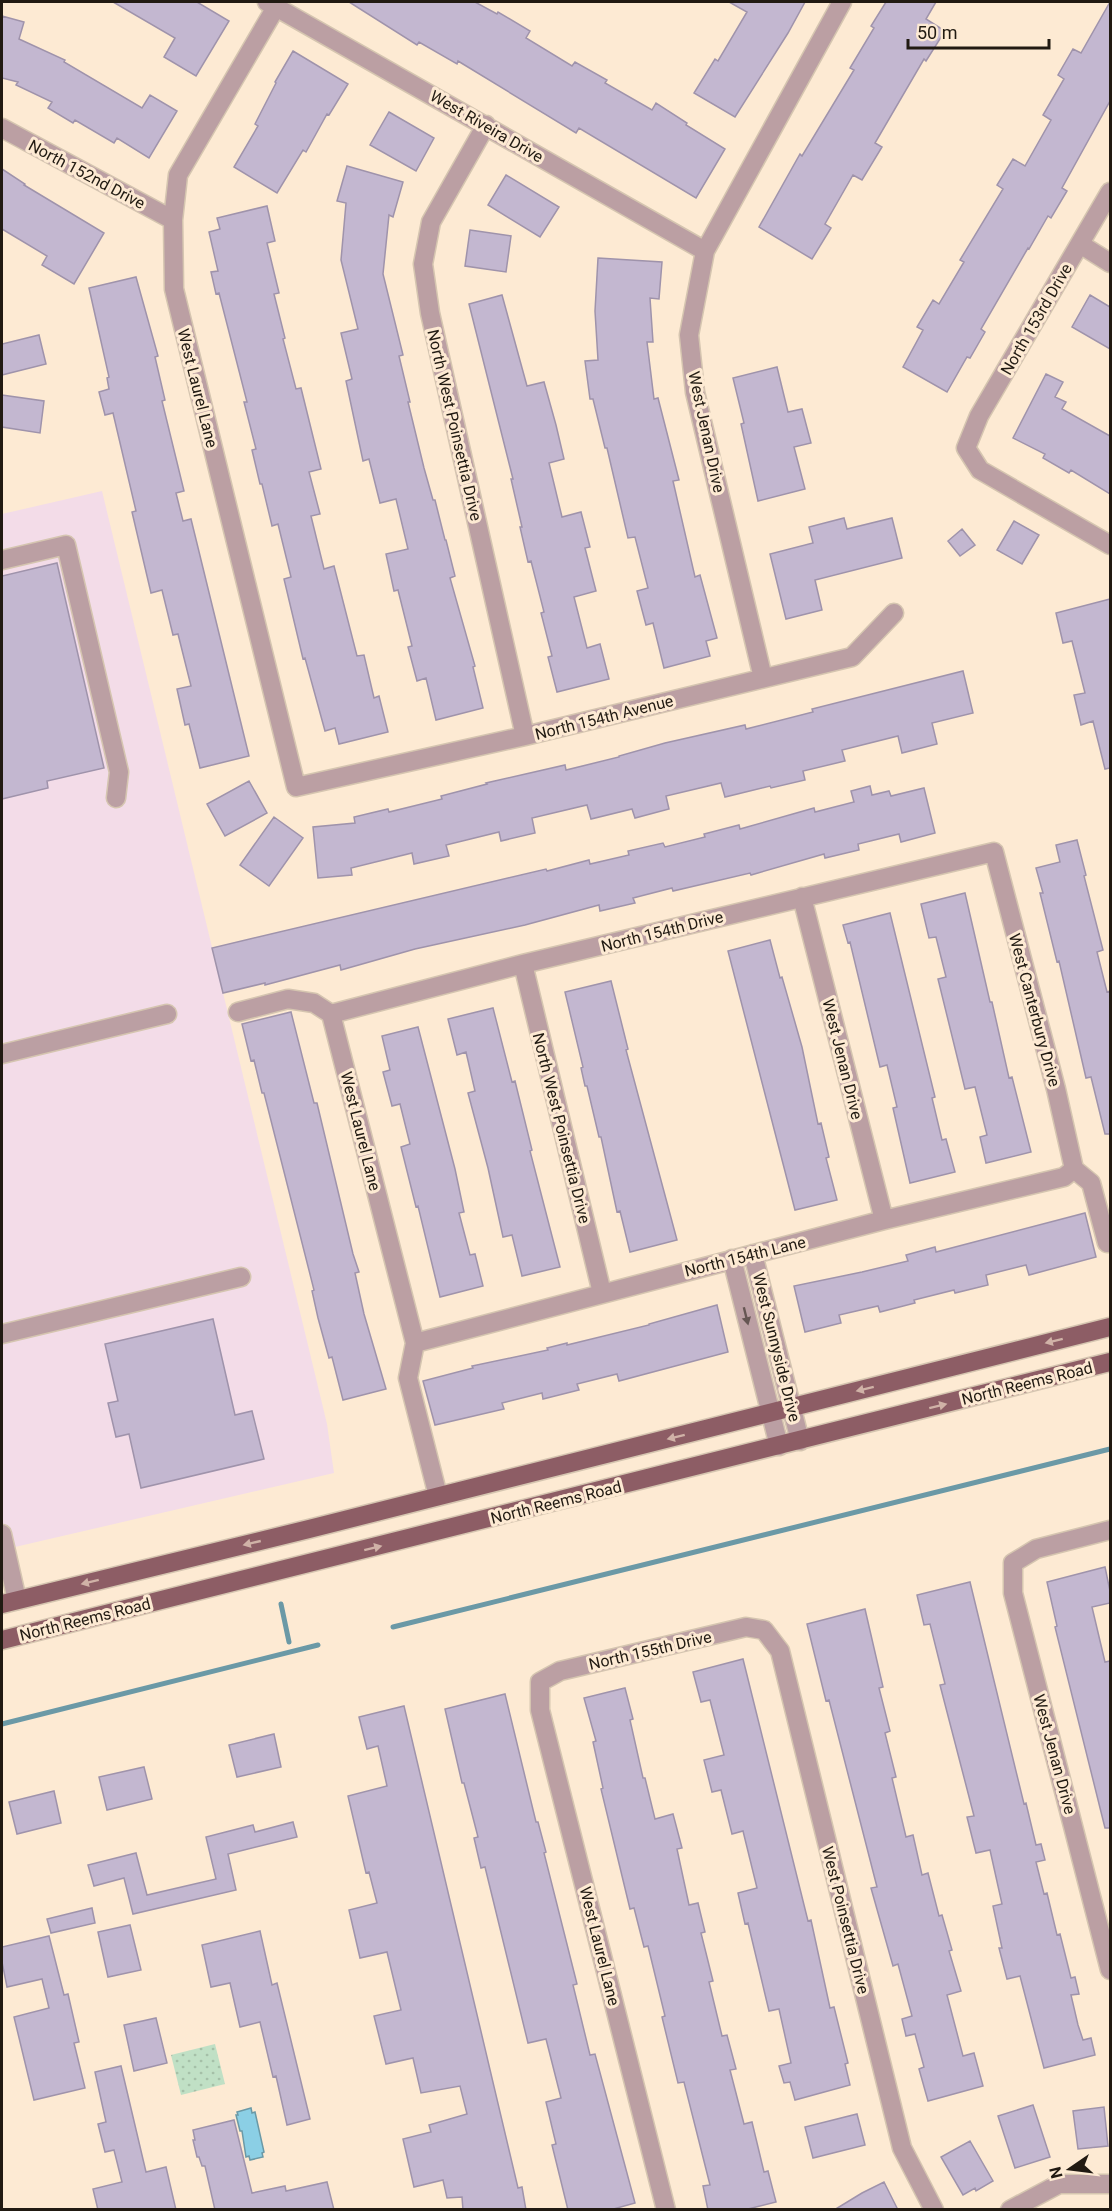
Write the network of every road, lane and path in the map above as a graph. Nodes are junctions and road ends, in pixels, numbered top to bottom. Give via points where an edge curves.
1 (842, 2) edge
2 (272, 4) edge
3 (486, 124) junction
4 (2, 128) edge
5 (1110, 192) edge
6 (173, 220) junction
7 (1080, 244) junction
8 (705, 251) junction
9 (1110, 263) edge
10 (1110, 546) edge
11 (2, 560) edge
12 (894, 614) dead end
13 (763, 678) junction
14 (525, 736) junction
15 (296, 787) joint
16 (116, 798) dead end
17 (993, 852) joint
18 (802, 897) junction
19 (523, 964) junction
20 (238, 1012) dead end
21 (167, 1014) dead end
22 (331, 1014) junction
23 (2, 1054) edge
24 (1074, 1169) junction
25 (884, 1220) junction
26 (1107, 1243) dead end
27 (753, 1254) junction
28 (732, 1259) junction
29 (241, 1277) dead end
30 (602, 1293) junction
31 (1110, 1327) edge
32 (2, 1334) edge
33 (415, 1343) junction
34 (1110, 1362) edge
35 (792, 1407) junction
36 (771, 1413) junction
37 (800, 1441) junction
38 (779, 1446) junction
39 (438, 1496) junction
40 (309, 1529) junction
41 (1110, 1530) edge
42 (2, 1534) edge
43 (317, 1562) junction
44 (9, 1602) edge
45 (764, 1630) joint
46 (2, 1640) edge
47 (540, 1682) joint
48 (1110, 1970) edge
49 (1110, 2184) edge
50 (666, 2210) edge
51 (934, 2210) edge
52 (1010, 2210) edge

1 - 8 street, West Jenan Drive
2 - 3 street, West Riveira Drive
2 - 6 street, West Laurel Lane via 178,175
3 - 8 street, West Riveira Drive
3 - 14 street, North West Poinsettia Drive via 431,222 423,264 430,313
4 - 6 street, North 152nd Drive
5 - 7 street, North 153rd Drive
6 - 15 street, West Laurel Lane via 174,290
7 - 9 street
7 - 10 street, North 153rd Drive via 979,416 966,448 980,470
8 - 13 street, West Jenan Drive via 690,335 695,392
11 - 16 street via 66,545 119,772
12 - 13 street, North 154th Avenue via 852,657
13 - 14 street, North 154th Avenue
14 - 15 street, North 154th Avenue
17 - 18 street, North 154th Drive
17 - 24 street, West Canterbury Drive
18 - 19 street, North 154th Drive
18 - 25 street, West Jenan Drive
19 - 22 street, North 154th Drive
19 - 30 street, North West Poinsettia Drive
20 - 22 street via 288,999 314,1003
21 - 23 street
22 - 33 street, West Laurel Lane
24 - 25 street, North 154th Lane via 1064,1177
24 - 26 street via 1091,1184
25 - 27 street, North 154th Lane
27 - 28 street, North 154th Lane
27 - 35 street, West Sunnyside Drive
28 - 30 street, North 154th Lane
28 -> 36 street, West Sunnyside Drive
29 - 32 street
30 - 33 street, North 154th Lane
31 -> 35 main road, North Reems Road
33 - 39 street via 408,1378
37 -> 34 main road, North Reems Road
35 - 36 main road, North Reems Road
35 - 37 street, West Sunnyside Drive
36 - 38 street, West Sunnyside Drive
36 -> 39 main road, North Reems Road
37 - 38 main road, North Reems Road
43 -> 38 main road, North Reems Road
39 - 40 main road, North Reems Road
40 - 43 main road
40 -> 44 main road, North Reems Road
41 - 48 street, West Jenan Drive via 1036,1549 1013,1563 1013,1593
42 - 44 street
43 - 46 main road, North Reems Road
45 - 47 street, North 155th Drive via 746,1627 560,1671
45 - 51 street, West Poinsettia Drive via 780,1651 902,2148
47 - 50 street, West Laurel Lane via 540,1710
49 - 52 street via 1059,2184

